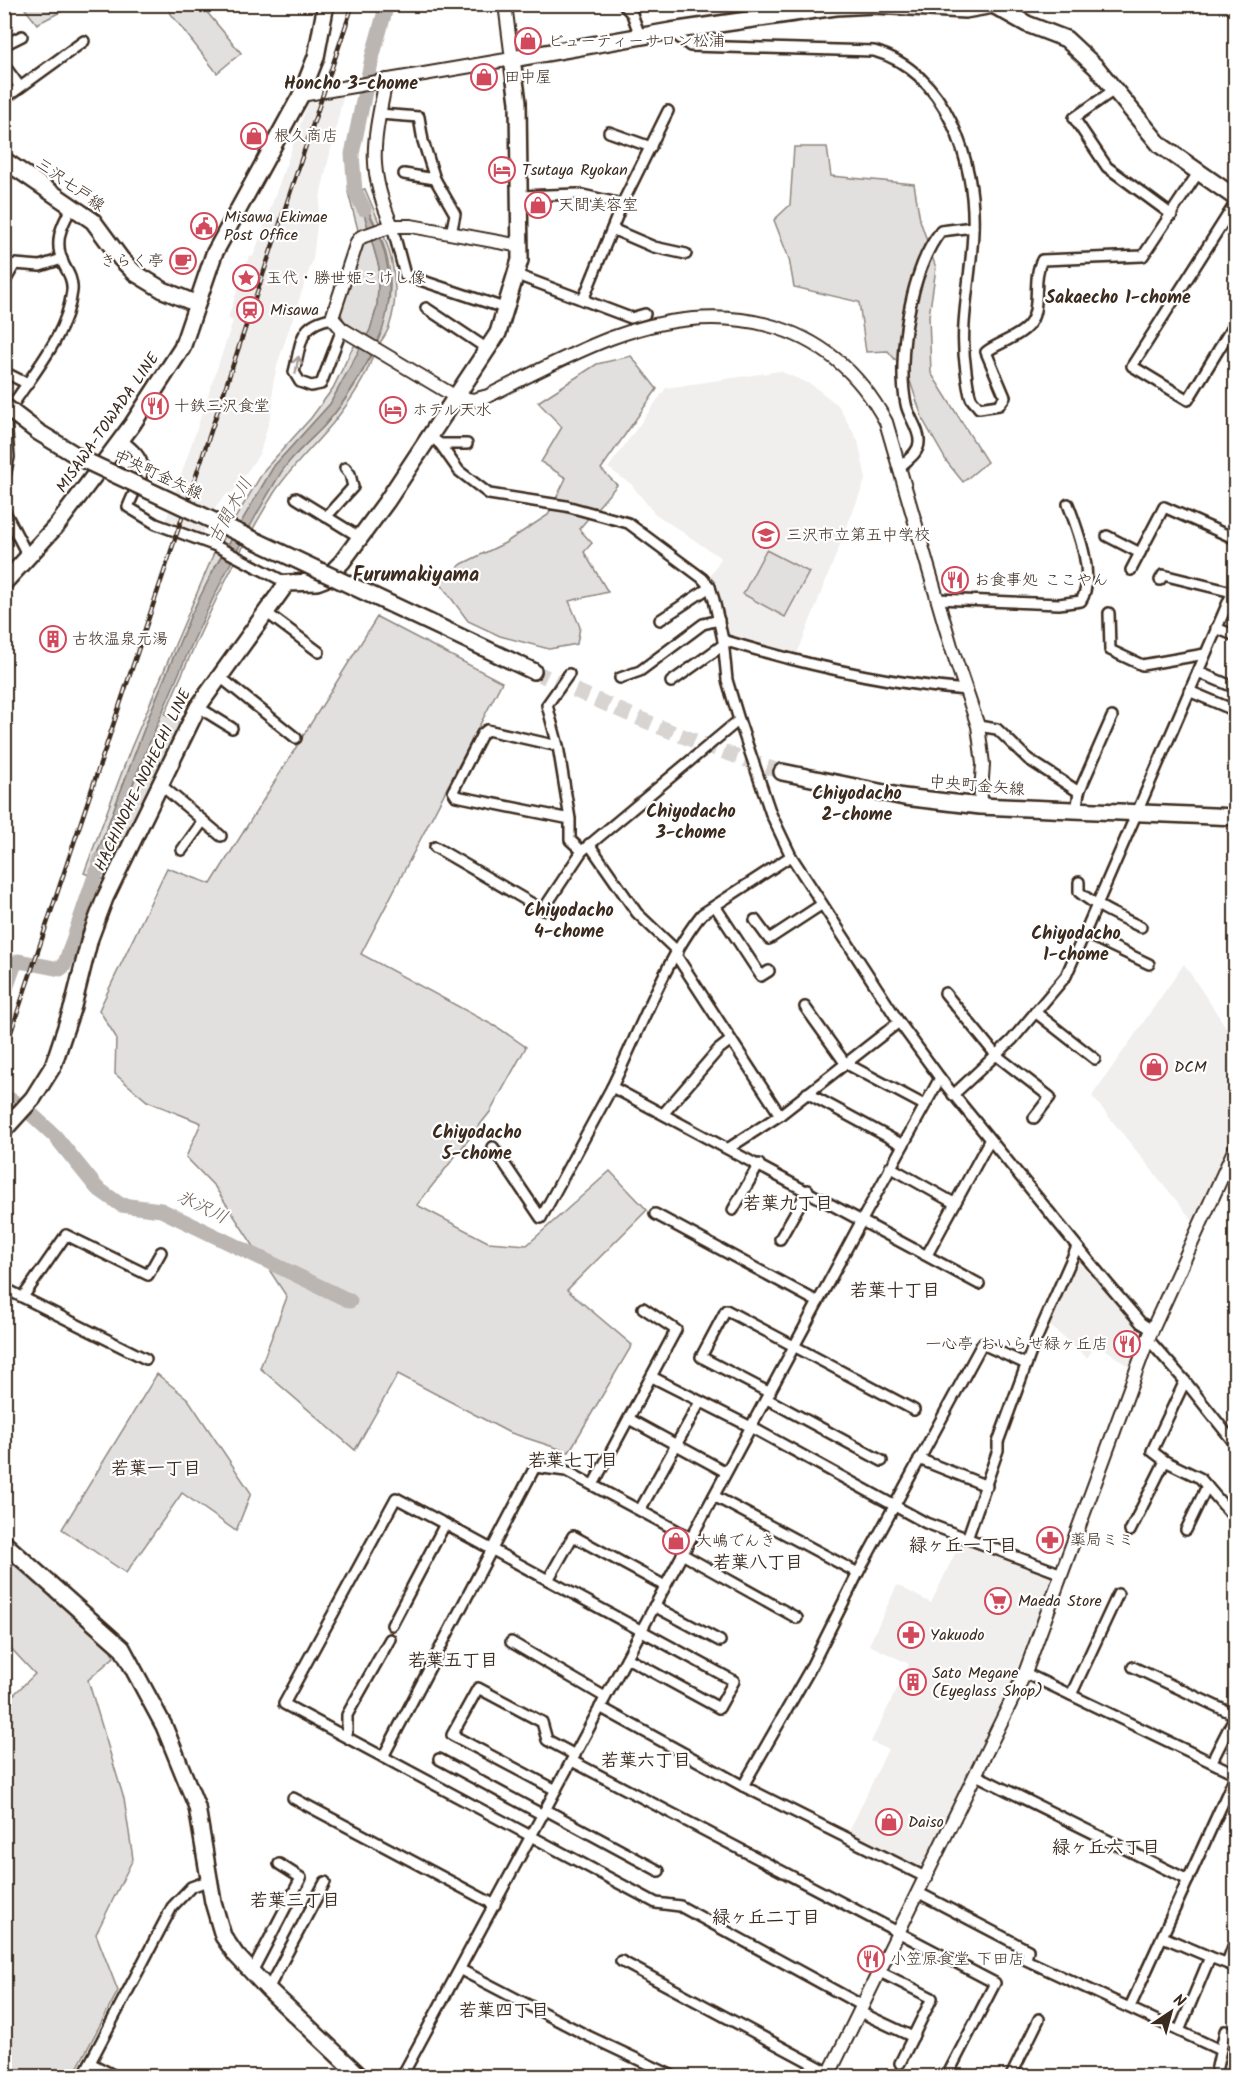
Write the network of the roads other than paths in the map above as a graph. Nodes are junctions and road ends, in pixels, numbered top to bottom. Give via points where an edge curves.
1 (326, 4) edge
2 (505, 4) edge
3 (623, 4) edge
4 (997, 5) edge
5 (671, 31) junction
6 (22, 36) dead end
7 (640, 36) junction
8 (84, 41) dead end
9 (4, 45) edge
10 (512, 59) junction
11 (4, 65) edge
12 (383, 81) junction
13 (20, 87) junction
14 (1114, 90) junction
15 (301, 95) junction
16 (4, 99) edge
17 (668, 111) dead end
18 (379, 114) junction
19 (609, 132) dead end
20 (651, 147) junction
21 (4, 160) edge
22 (1198, 173) junction
23 (404, 174) dead end
24 (435, 179) junction
25 (1234, 195) edge
26 (519, 196) junction
27 (622, 204) junction
28 (73, 205) junction
29 (1172, 215) junction
30 (389, 227) junction
31 (973, 227) junction
32 (612, 229) junction
33 (451, 234) junction
34 (520, 246) junction
35 (687, 254) dead end
36 (62, 259) junction
37 (517, 275) junction
38 (4, 283) edge
39 (583, 300) junction
40 (197, 303) junction
41 (426, 308) dead end
42 (507, 309) junction
43 (645, 314) dead end
44 (332, 318) junction
45 (1236, 321) edge
46 (342, 329) junction
47 (489, 350) junction
48 (4, 372) edge
49 (28, 384) junction
50 (456, 397) junction
51 (4, 406) edge
52 (121, 440) junction
53 (435, 440) junction
54 (467, 444) dead end
55 (900, 467) junction
56 (345, 468) dead end
57 (4, 481) edge
58 (296, 498) dead end
59 (1068, 504) dead end
60 (4, 510) edge
61 (326, 517) junction
62 (1107, 536) dead end
63 (361, 538) junction
64 (1236, 539) edge
65 (1140, 553) junction
66 (29, 558) junction
67 (1131, 570) dead end
68 (1160, 580) dead end
69 (4, 583) edge
70 (287, 583) junction
71 (710, 587) junction
72 (1234, 588) edge
73 (937, 599) junction
74 (267, 613) junction
75 (1109, 613) dead end
76 (660, 620) dead end
77 (718, 620) junction
78 (1216, 628) junction
79 (1236, 636) edge
80 (723, 642) junction
81 (319, 652) dead end
82 (1205, 654) junction
83 (533, 671) tunnel mouth
84 (1197, 672) junction
85 (569, 674) dead end
86 (219, 676) junction
87 (620, 678) dead end
88 (671, 682) dead end
89 (1236, 688) edge
90 (966, 690) junction
91 (1189, 691) junction
92 (198, 707) junction
93 (1236, 711) edge
94 (1113, 717) dead end
95 (739, 720) junction
96 (978, 726) junction
97 (232, 728) dead end
98 (296, 738) dead end
99 (558, 746) junction
100 (782, 772) tunnel mouth
101 (160, 784) junction
102 (1079, 792) junction
103 (980, 806) junction
104 (1076, 812) junction
105 (1134, 814) junction
106 (1236, 817) edge
107 (570, 819) junction
108 (203, 821) junction
109 (221, 836) dead end
110 (435, 846) dead end
111 (585, 848) junction
112 (182, 850) dead end
113 (791, 856) junction
114 (1079, 882) dead end
115 (1098, 904) junction
116 (821, 905) junction
117 (715, 906) junction
118 (755, 920) dead end
119 (1141, 927) dead end
120 (1086, 934) junction
121 (677, 953) junction
122 (1149, 964) dead end
123 (769, 970) dead end
124 (945, 993) dead end
125 (805, 1007) dead end
126 (1035, 1012) junction
127 (899, 1022) junction
128 (731, 1040) junction
129 (996, 1054) junction
130 (1095, 1059) dead end
131 (845, 1063) junction
132 (940, 1078) junction
133 (612, 1087) junction
134 (807, 1093) junction
135 (953, 1095) junction
136 (924, 1105) junction
137 (664, 1113) junction
138 (780, 1114) junction
139 (1034, 1118) dead end
140 (4, 1130) edge
141 (989, 1141) junction
142 (903, 1145) junction
143 (493, 1147) dead end
144 (729, 1148) junction
145 (1234, 1153) edge
146 (759, 1164) junction
147 (890, 1167) junction
148 (808, 1191) junction
149 (954, 1203) junction
150 (733, 1210) dead end
151 (655, 1214) dead end
152 (862, 1220) junction
153 (780, 1239) dead end
154 (1077, 1247) junction
155 (161, 1252) dead end
156 (927, 1255) junction
157 (979, 1284) dead end
158 (4, 1288) edge
159 (23, 1297) junction
160 (818, 1302) junction
161 (643, 1308) dead end
162 (1150, 1334) junction
163 (795, 1346) junction
164 (146, 1359) dead end
165 (1026, 1364) junction
166 (652, 1377) junction
167 (1185, 1381) junction
168 (768, 1396) junction
169 (699, 1402) junction
170 (914, 1410) dead end
171 (629, 1419) junction
172 (751, 1427) junction
173 (676, 1445) junction
174 (1236, 1445) edge
175 (919, 1459) junction
176 (882, 1461) dead end
177 (1165, 1461) junction
178 (726, 1472) junction
179 (593, 1485) junction
180 (987, 1486) junction
181 (1207, 1486) junction
182 (714, 1496) junction
183 (893, 1507) junction
184 (640, 1510) junction
185 (1236, 1520) edge
186 (445, 1524) junction
187 (1130, 1530) dead end
188 (1186, 1530) dead end
189 (691, 1538) junction
190 (968, 1539) junction
191 (4, 1543) edge
192 (492, 1550) junction
193 (682, 1554) junction
194 (858, 1573) junction
195 (1062, 1574) junction
196 (548, 1580) junction
197 (664, 1586) junction
198 (1118, 1594) dead end
199 (654, 1606) junction
200 (797, 1618) dead end
201 (392, 1625) dead end
202 (641, 1630) junction
203 (390, 1639) dead end
204 (720, 1641) dead end
205 (511, 1642) dead end
206 (627, 1658) junction
207 (1133, 1667) dead end
208 (1025, 1673) junction
209 (1071, 1695) junction
210 (605, 1697) junction
211 (600, 1707) junction
212 (1235, 1714) edge
213 (347, 1737) junction
214 (383, 1757) junction
215 (439, 1758) dead end
216 (573, 1758) junction
217 (1212, 1761) junction
218 (1236, 1774) edge
219 (976, 1775) junction
220 (743, 1786) junction
221 (556, 1790) junction
222 (293, 1798) dead end
223 (545, 1812) junction
224 (532, 1837) junction
225 (279, 1864) dead end
226 (659, 1871) dead end
227 (927, 1878) junction
228 (210, 1880) junction
229 (1188, 1880) junction
230 (326, 1882) dead end
231 (919, 1893) junction
232 (495, 1905) junction
233 (899, 1933) junction
234 (1162, 1937) junction
235 (1236, 1938) edge
236 (1210, 1958) junction
237 (621, 1961) dead end
238 (1231, 1965) edge
239 (461, 1970) junction
240 (880, 1971) junction
241 (252, 1972) junction
242 (268, 1989) junction
243 (1130, 2007) junction
244 (862, 2009) junction
245 (1039, 2019) dead end
246 (1179, 2031) junction
247 (1236, 2035) edge
248 (913, 2037) junction
249 (1220, 2050) junction
250 (90, 2062) junction
251 (900, 2063) dead end
252 (657, 2073) edge
253 (829, 2075) edge
254 (83, 2076) edge
255 (115, 2076) edge
256 (360, 2076) edge
257 (402, 2076) edge
258 (673, 2076) edge
259 (947, 2076) edge
260 (1011, 2076) edge
261 (1215, 2076) edge

1 - 15 main road, MISAWA-TOWADA LINE via 316,57
2 - 10 street
3 - 7 street via 632,14
4 - 5 main road via 956,10 836,7
4 - 14 main road via 1027,24 1066,39
5 - 7 main road
5 - 31 street via 690,46 860,50 901,61 942,104 954,130 973,205
6 - 9 street
7 - 10 main road
8 - 13 street
10 - 12 street
10 - 26 main road via 518,102
11 - 13 street
12 - 15 street
12 - 18 street
13 - 16 street
14 - 22 main road via 1160,145
14 - 29 street via 1074,118 1107,167
15 - 40 main road, MISAWA-TOWADA LINE via 214,254
17 - 20 street
18 - 24 street via 419,117
18 - 30 street via 373,165
19 - 20 street
20 - 27 street
21 - 28 main road, 三沢七戸線
22 - 25 main road
22 - 29 street
23 - 24 street
24 - 33 street via 455,214
25 - 45 street via 1132,366 1188,400
26 - 27 street via 578,194
26 - 34 main road
27 - 32 street
28 - 36 street via 58,234
28 - 40 main road, 三沢七戸線 via 93,220 135,273 163,290
29 - 31 street via 1143,256 1042,260 1033,320 1025,330 986,351 1005,397 990,408 980,408 972,400 962,349
30 - 33 street via 411,226
30 - 42 street via 405,275
30 - 44 street via 361,237 352,253
31 - 55 street via 940,231 924,260 907,319 902,374 906,406 920,440 918,450
32 - 35 street via 654,247
32 - 39 street
33 - 34 street
34 - 37 main road
36 - 38 street via 40,266 15,264
36 - 49 street via 72,279 70,298 58,332
37 - 39 street
37 - 42 main road
39 - 43 street via 631,318
40 - 52 main road, MISAWA-TOWADA LINE via 182,348
41 - 47 street
42 - 47 main road
44 - 46 street
46 -> 44 street via 321,384 300,382 294,372 307,327
46 - 50 street
47 - 50 main road
48 - 49 street
49 - 57 street via 8,412 9,457
50 - 53 main road
50 - 55 street via 473,400 488,396 601,342 642,328 736,317 791,331 821,348 858,378 886,422
51 - 83 main road, 中央町金矢線, bridge via 84,460
52 - 66 main road, MISAWA-TOWADA LINE
52 - 70 street via 136,450 143,461 128,507 156,524 216,546
53 - 54 street
53 - 63 main road
53 - 71 street via 459,471 489,494 566,506 628,523
55 - 73 street
56 - 61 street via 353,487
58 - 61 street
59 - 73 street via 1083,555 1086,592 1081,601 1059,604
60 - 66 street
61 - 63 street
62 - 65 street
63 - 70 main road via 325,579
64 - 65 street via 1164,507
65 - 67 street
66 - 69 main road, MISAWA-TOWADA LINE
68 - 72 street via 1163,575
70 - 74 main road, HACHINOHE-NOHECHI LINE
71 - 76 street
71 - 77 street
72 - 78 street
73 - 90 street
74 - 81 street
74 - 86 main road, HACHINOHE-NOHECHI LINE
75 - 82 street via 1110,650 1136,663
77 - 80 street
77 - 87 street via 703,624 640,671
78 - 79 street
78 - 82 street
80 - 88 street
80 - 90 street via 870,676
80 - 95 street via 727,680
82 - 84 street
84 - 89 street
84 - 91 street
85 - 99 street via 546,705
86 - 92 main road, HACHINOHE-NOHECHI LINE
86 - 98 street
90 - 96 street
91 - 93 street
91 - 105 street
92 - 97 street
92 - 101 main road, HACHINOHE-NOHECHI LINE
94 - 102 street
95 - 111 street
95 - 113 street via 771,814
96 - 102 street via 997,729 1028,759
96 - 103 street via 983,764
99 - 107 street
99 - 107 street via 487,730 453,791 456,796
100 - 103 main road, 中央町金矢線 via 904,798
101 - 108 street
101 - 140 main road, HACHINOHE-NOHECHI LINE via 105,898 53,1066 33,1098
102 - 104 street
103 - 104 main road, 中央町金矢線
104 - 105 main road, 中央町金矢線
105 - 106 main road
105 - 115 street
107 - 111 street via 570,840
108 - 109 street
108 - 112 street
110 - 111 street via 543,910
111 - 121 street via 637,913
113 - 116 street
113 - 117 street
114 - 115 street via 1079,892
115 - 119 street
115 - 120 street
116 - 118 street via 769,939
116 - 127 street
117 - 121 street via 696,922
117 - 123 street via 761,976
120 - 122 street
120 - 126 street via 1066,976
121 - 128 street
121 - 133 street
124 - 129 street
125 - 131 street
126 - 129 street
126 - 130 street
127 - 131 street
127 - 132 street
128 - 137 street
128 - 138 street
129 - 135 street
129 - 139 street via 1050,1097
131 - 134 street
131 - 136 street
132 - 135 street
132 - 136 street
133 - 137 street
133 - 143 street via 541,1218
134 - 138 street
134 - 142 street
135 - 141 street
136 - 142 street
137 - 144 street
138 - 144 street
141 - 149 street
141 - 154 street
142 - 147 street
144 - 146 street
145 - 162 street
146 - 148 street
146 - 150 street
147 - 149 street
147 - 152 street
148 - 152 street
148 - 153 street
149 - 156 street
151 - 160 street
152 - 156 street
152 - 160 street
154 - 162 street
154 - 165 street
155 - 159 street via 148,1275 66,1235
156 - 157 street
158 - 159 street
159 - 164 street
160 - 163 street
161 - 166 street via 676,1330
162 - 167 street
162 - 195 street
163 - 168 street
163 - 168 street via 726,1310 701,1357
163 - 170 street
165 - 175 street via 982,1344
165 - 180 street
166 - 169 street
166 - 171 street
167 - 174 street
167 - 177 street via 1152,1450
168 - 172 street
168 - 176 street
169 - 172 street
169 - 173 street
171 - 173 street
171 - 179 street
172 - 178 street
172 - 183 street
173 - 178 street
173 - 184 street
175 - 180 street
175 - 183 street
177 - 181 street via 1200,1478
177 - 187 street
178 - 182 street
179 - 184 street
179 - 192 street via 566,1471 535,1467
180 - 190 street
181 - 185 street
181 - 188 street
182 - 189 street
182 - 194 street
183 - 190 street
183 - 194 street
184 - 189 street
186 - 192 street
186 - 201 street
186 - 213 street via 396,1498 284,1704
189 - 193 street
190 - 195 street
191 - 228 main road via 122,1648 164,1726 197,1807
192 - 196 street
192 - 214 street
193 - 197 street
193 - 200 street
194 - 220 street via 809,1671
195 - 208 street
196 - 197 street via 573,1536
196 - 202 street
197 - 199 street
198 - 209 street
199 - 202 street
199 - 204 street
202 - 206 street
202 - 206 street via 735,1681 719,1708
203 - 213 street via 347,1715
205 - 210 street
206 - 210 street
207 - 212 street
208 - 209 street
208 - 219 street
209 - 217 street
210 - 211 street
211 - 216 street
211 - 220 street
212 - 217 street
213 - 214 street
214 - 224 street
215 - 223 street
216 - 221 street
216 - 221 street via 547,1740 542,1722 478,1688 452,1735
216 - 233 street
217 - 218 street
218 - 229 street
219 - 227 street
219 - 229 street
220 - 227 street
221 - 223 street
222 - 232 street
223 - 224 street
223 - 226 street
224 - 232 street
224 - 244 street via 656,1903 680,1905
225 - 241 street via 301,1878
227 - 231 street
228 - 241 main road via 223,1936
228 - 250 street via 183,1893 172,1907
229 - 234 street
230 - 242 street
231 - 233 street
231 - 243 street via 1028,1950 1026,1960
232 - 239 street
233 - 240 street
233 - 259 street via 994,1983
234 - 236 street
234 - 243 street
235 - 238 street
236 - 238 street
236 - 246 street
237 - 253 street
239 - 252 street
239 - 257 street
240 - 244 street
240 - 248 street via 932,1998
241 - 242 main road
242 - 256 main road
243 - 246 street
244 - 248 street
244 - 253 street
245 - 260 street
246 - 249 street
247 - 249 street via 1225,2031
248 - 251 street
249 - 261 street
250 - 254 street
250 - 255 street
252 - 258 street

